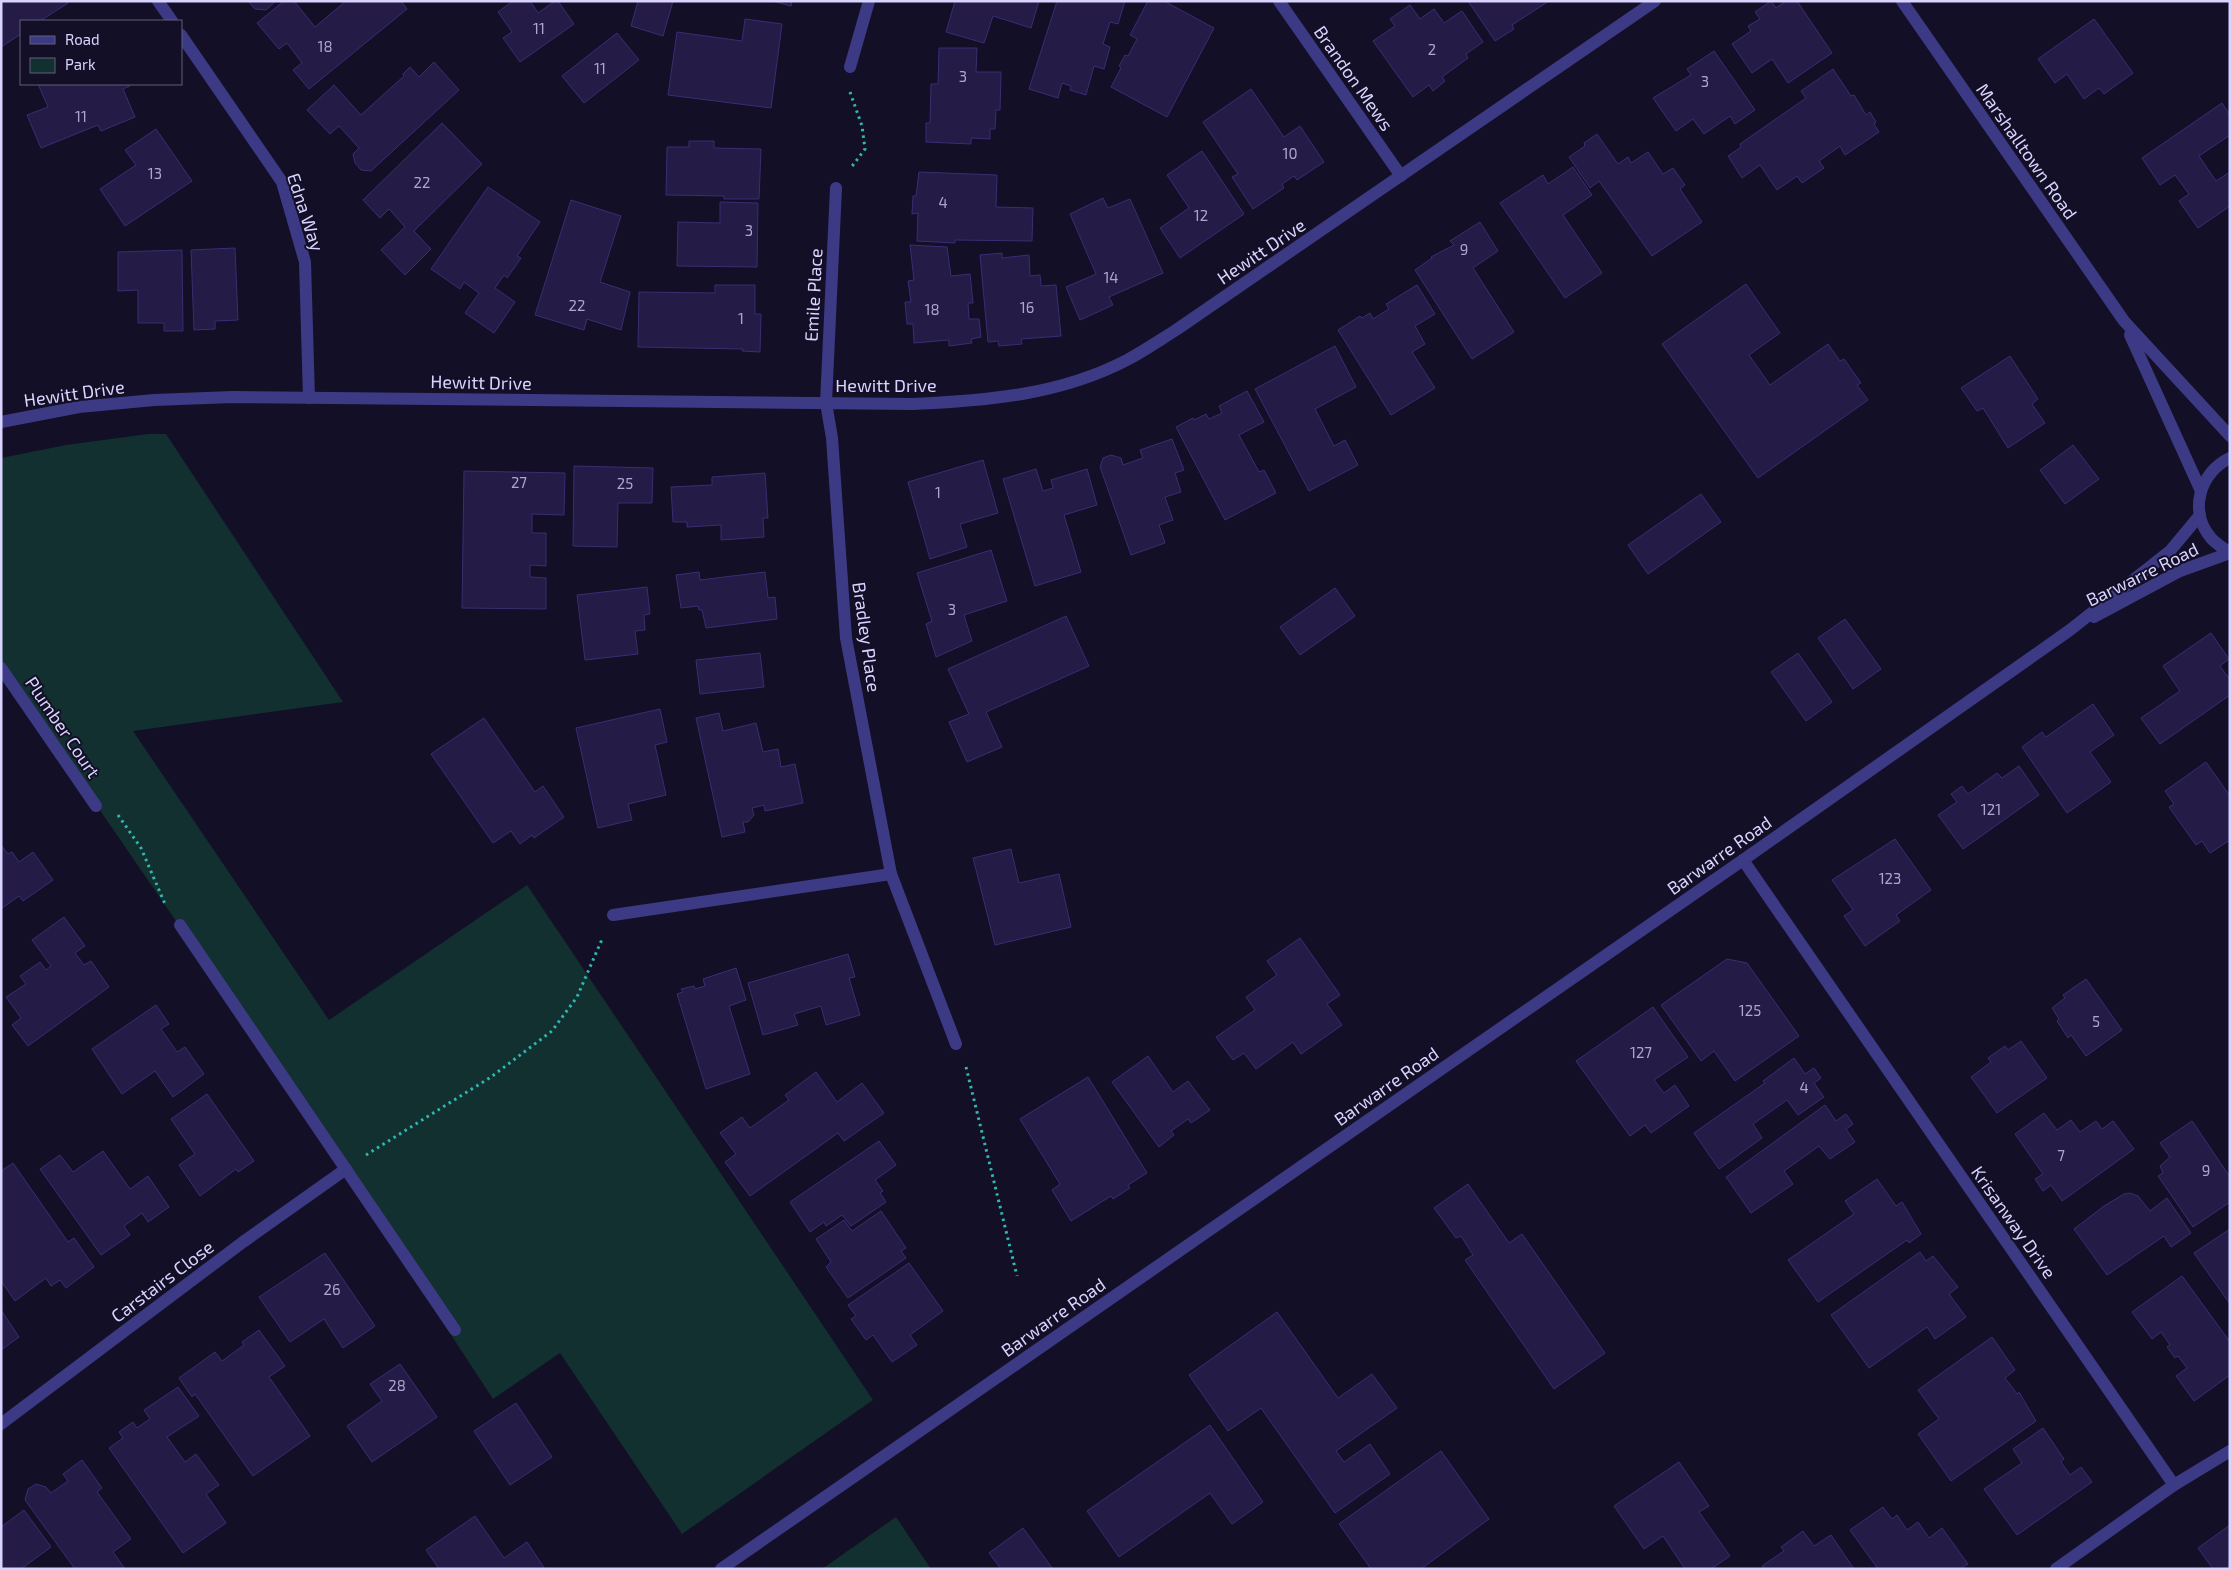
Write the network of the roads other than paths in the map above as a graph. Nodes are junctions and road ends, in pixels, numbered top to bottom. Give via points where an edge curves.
1 (158, 1) edge
2 (870, 1) edge
3 (1279, 1) edge
4 (1655, 1) edge
5 (1902, 1) edge
6 (171, 20) edge
7 (182, 36) edge
8 (850, 67) road end
9 (1401, 176) junction
10 (836, 188) road end
11 (2124, 321) junction
12 (309, 398) junction
13 (826, 403) junction
14 (1, 422) edge
15 (2230, 436) edge
16 (2230, 458) edge
17 (2201, 491) junction
18 (2200, 515) junction
19 (2230, 553) edge
20 (2070, 630) junction
21 (1, 668) edge
22 (96, 806) road end
23 (1743, 860) junction
24 (891, 874) junction
25 (613, 915) road end
26 (180, 925) road end
27 (956, 1044) road end
28 (346, 1169) junction
29 (455, 1330) dead end
30 (1, 1424) edge
31 (2230, 1451) edge
32 (2174, 1485) junction
33 (721, 1569) edge
34 (2056, 1569) edge

1 - 6 street
2 - 8 street
3 - 9 street, Brandon Mews
4 - 9 street, Hewitt Drive
5 - 11 street, Marshalltown Road
7 - 12 street, Edna Way via 282,182 305,262
9 - 13 street, Hewitt Drive via 1176,330 1127,360 1077,381 1029,394 975,401
10 - 13 street, Emile Place
11 - 15 street, Marshalltown Road
11 - 17 street, Marshalltown Road
12 - 13 street, Hewitt Drive
12 - 14 street, Hewitt Drive via 154,400 79,407
13 - 24 street, Bradley Place via 832,438 846,638
16 - 17 street, Marshalltown Road via 2216,466
17 - 18 street, Marshalltown Road
18 - 19 street, Marshalltown Road via 2210,538
18 - 20 street, Barwarre Road via 2170,550
19 - 20 street, Barwarre Road via 2180,571
20 - 23 street, Barwarre Road
21 - 22 street, Plumber Court
23 - 32 street, Krisanway Drive
23 - 33 street, Barwarre Road
24 - 25 street
24 - 27 street, Bradley Place
26 - 28 street
28 - 29 street
28 - 30 street, Carstairs Close via 243,1242
31 - 32 street
32 - 34 street

